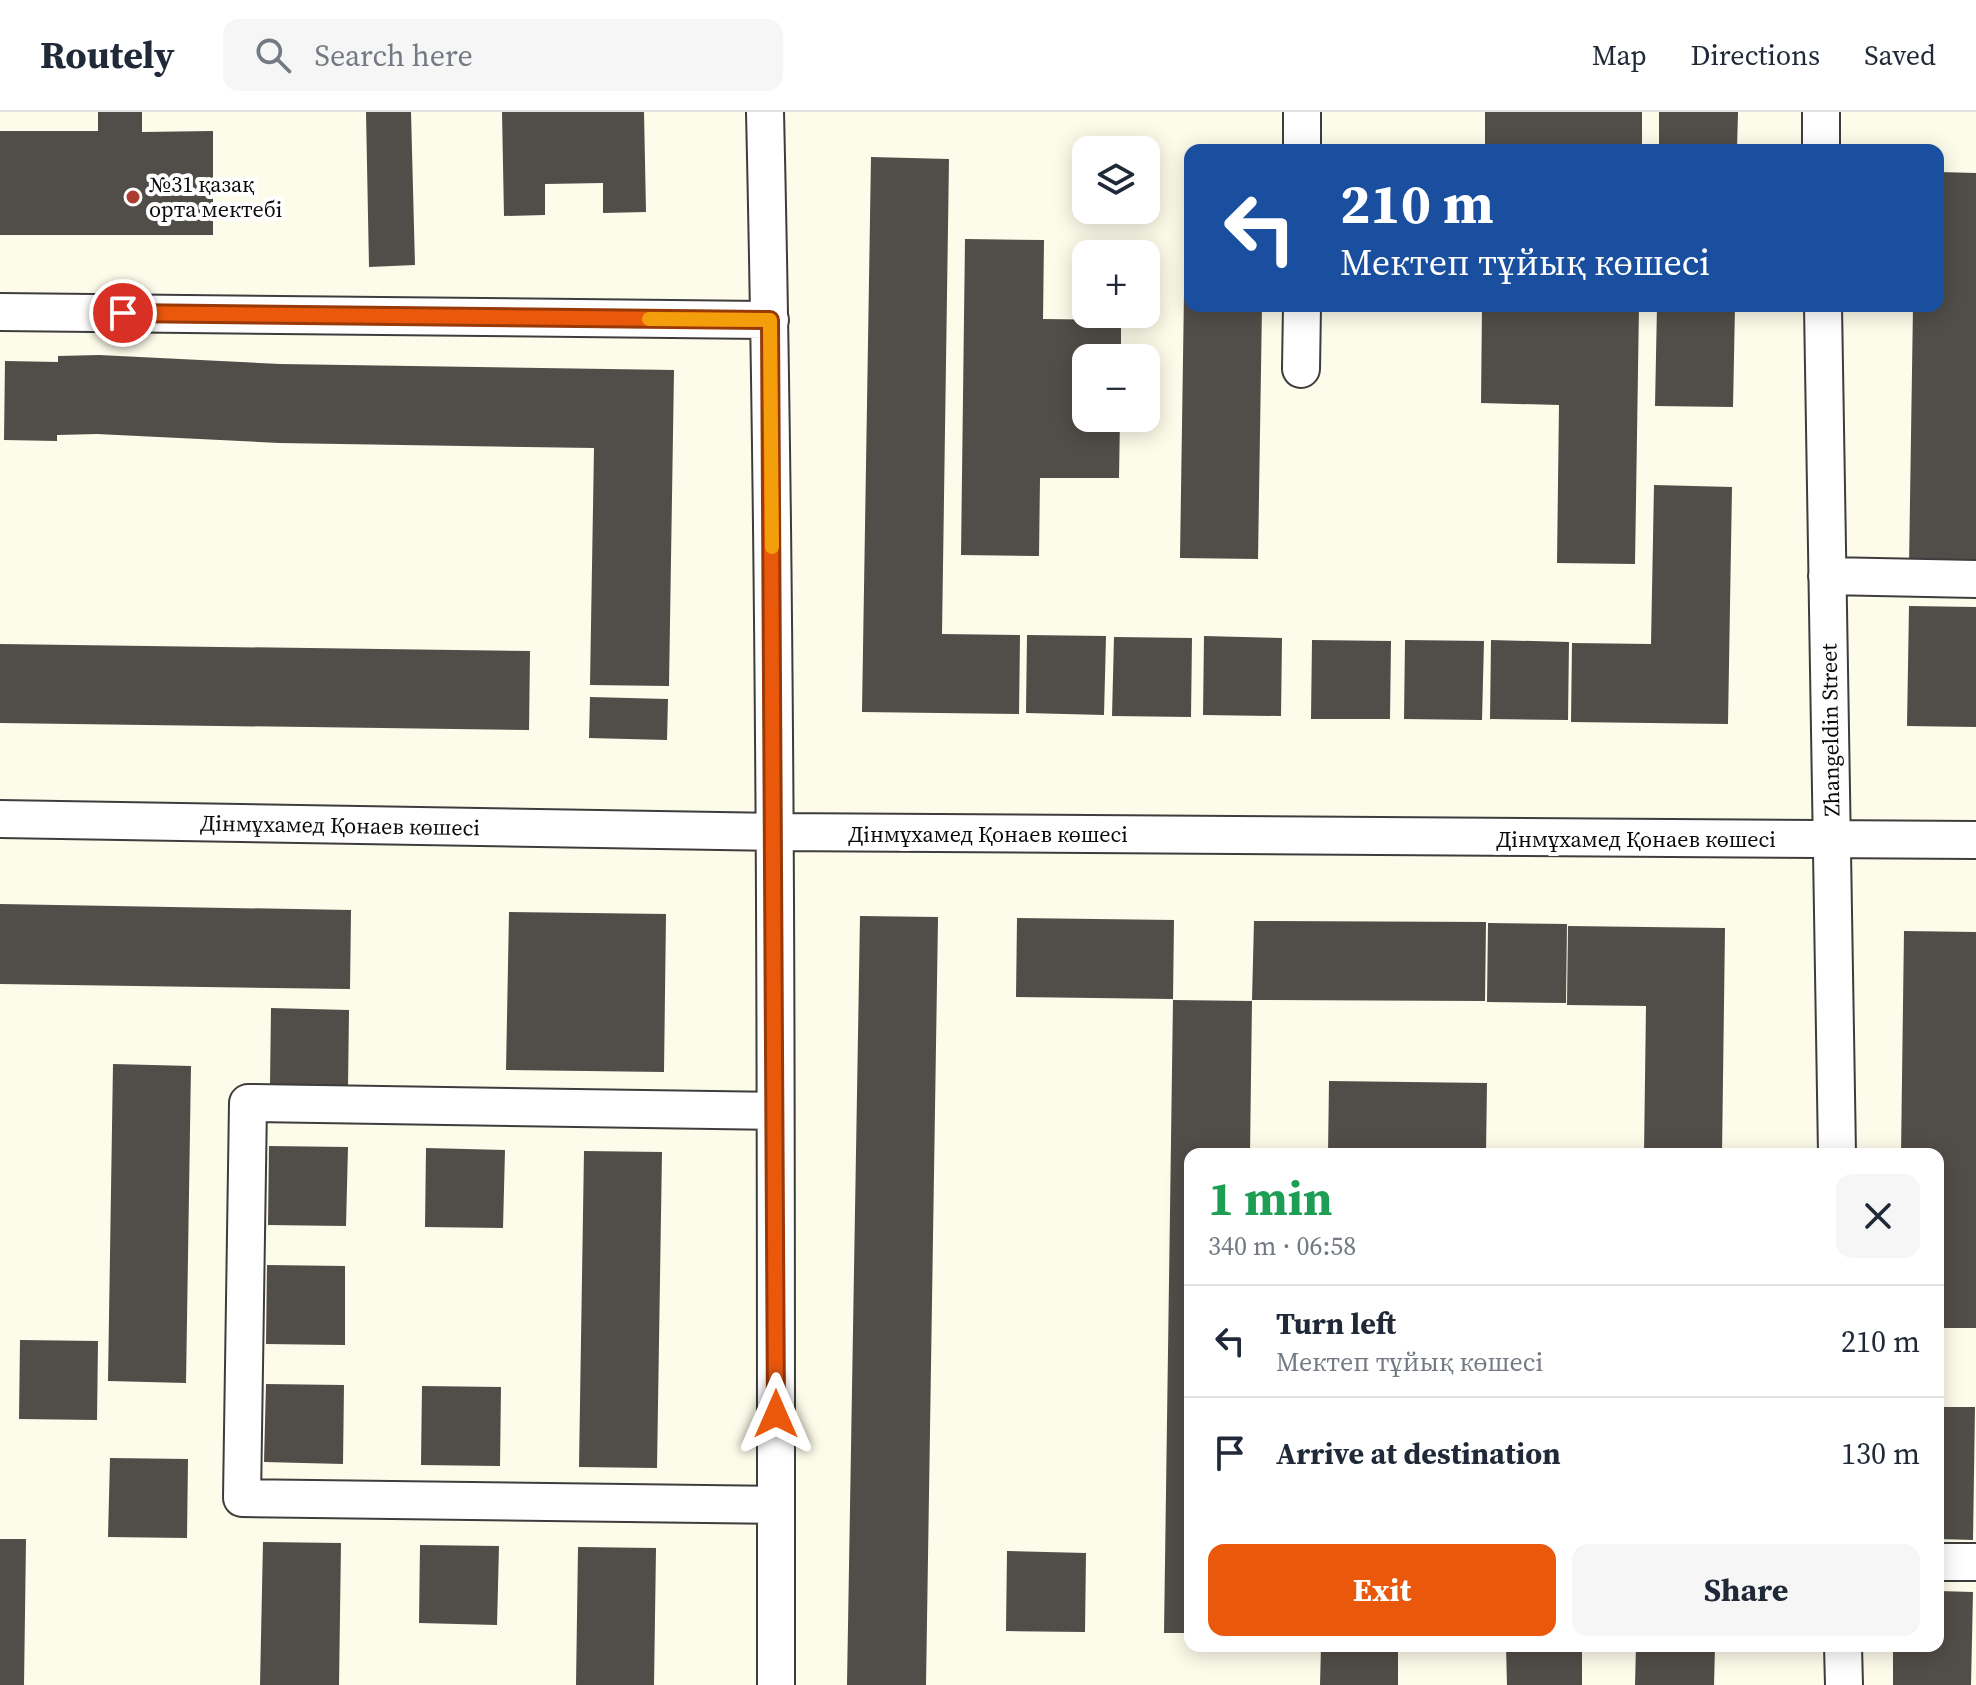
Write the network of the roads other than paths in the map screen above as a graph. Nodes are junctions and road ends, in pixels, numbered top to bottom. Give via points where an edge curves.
1 (765, 112) edge
2 (1302, 112) edge
3 (1821, 112) edge
4 (1302, 144) edge
5 (1821, 144) edge
6 (0, 312) edge
7 (1302, 312) edge
8 (1823, 312) edge
9 (770, 320) junction
10 (1301, 369) dead end
11 (1827, 576) junction
12 (1976, 579) edge
13 (0, 819) edge
14 (774, 832) junction
15 (1832, 840) junction
16 (1976, 840) edge
17 (775, 1111) junction
18 (1837, 1148) edge
19 (776, 1505) junction
20 (1944, 1562) edge
21 (1976, 1562) edge
22 (1843, 1652) edge
23 (776, 1685) edge
24 (1844, 1685) edge

1 - 9 street
2 - 4 street
3 - 5 street
6 - 9 street
7 - 10 street
8 - 11 street, Zhangeldin Street
9 - 14 street
11 - 12 street
11 - 15 street, Zhangeldin Street
13 - 14 street, Дінмұхамед Қонаев көшесі
14 - 15 street, Дінмұхамед Қонаев көшесі
14 - 17 street
15 - 16 street, Дінмұхамед Қонаев көшесі
15 - 18 street, Zhangeldin Street
17 - 19 street
17 - 19 street via 248,1103 242,1498
19 - 23 street
20 - 21 street
22 - 24 street

